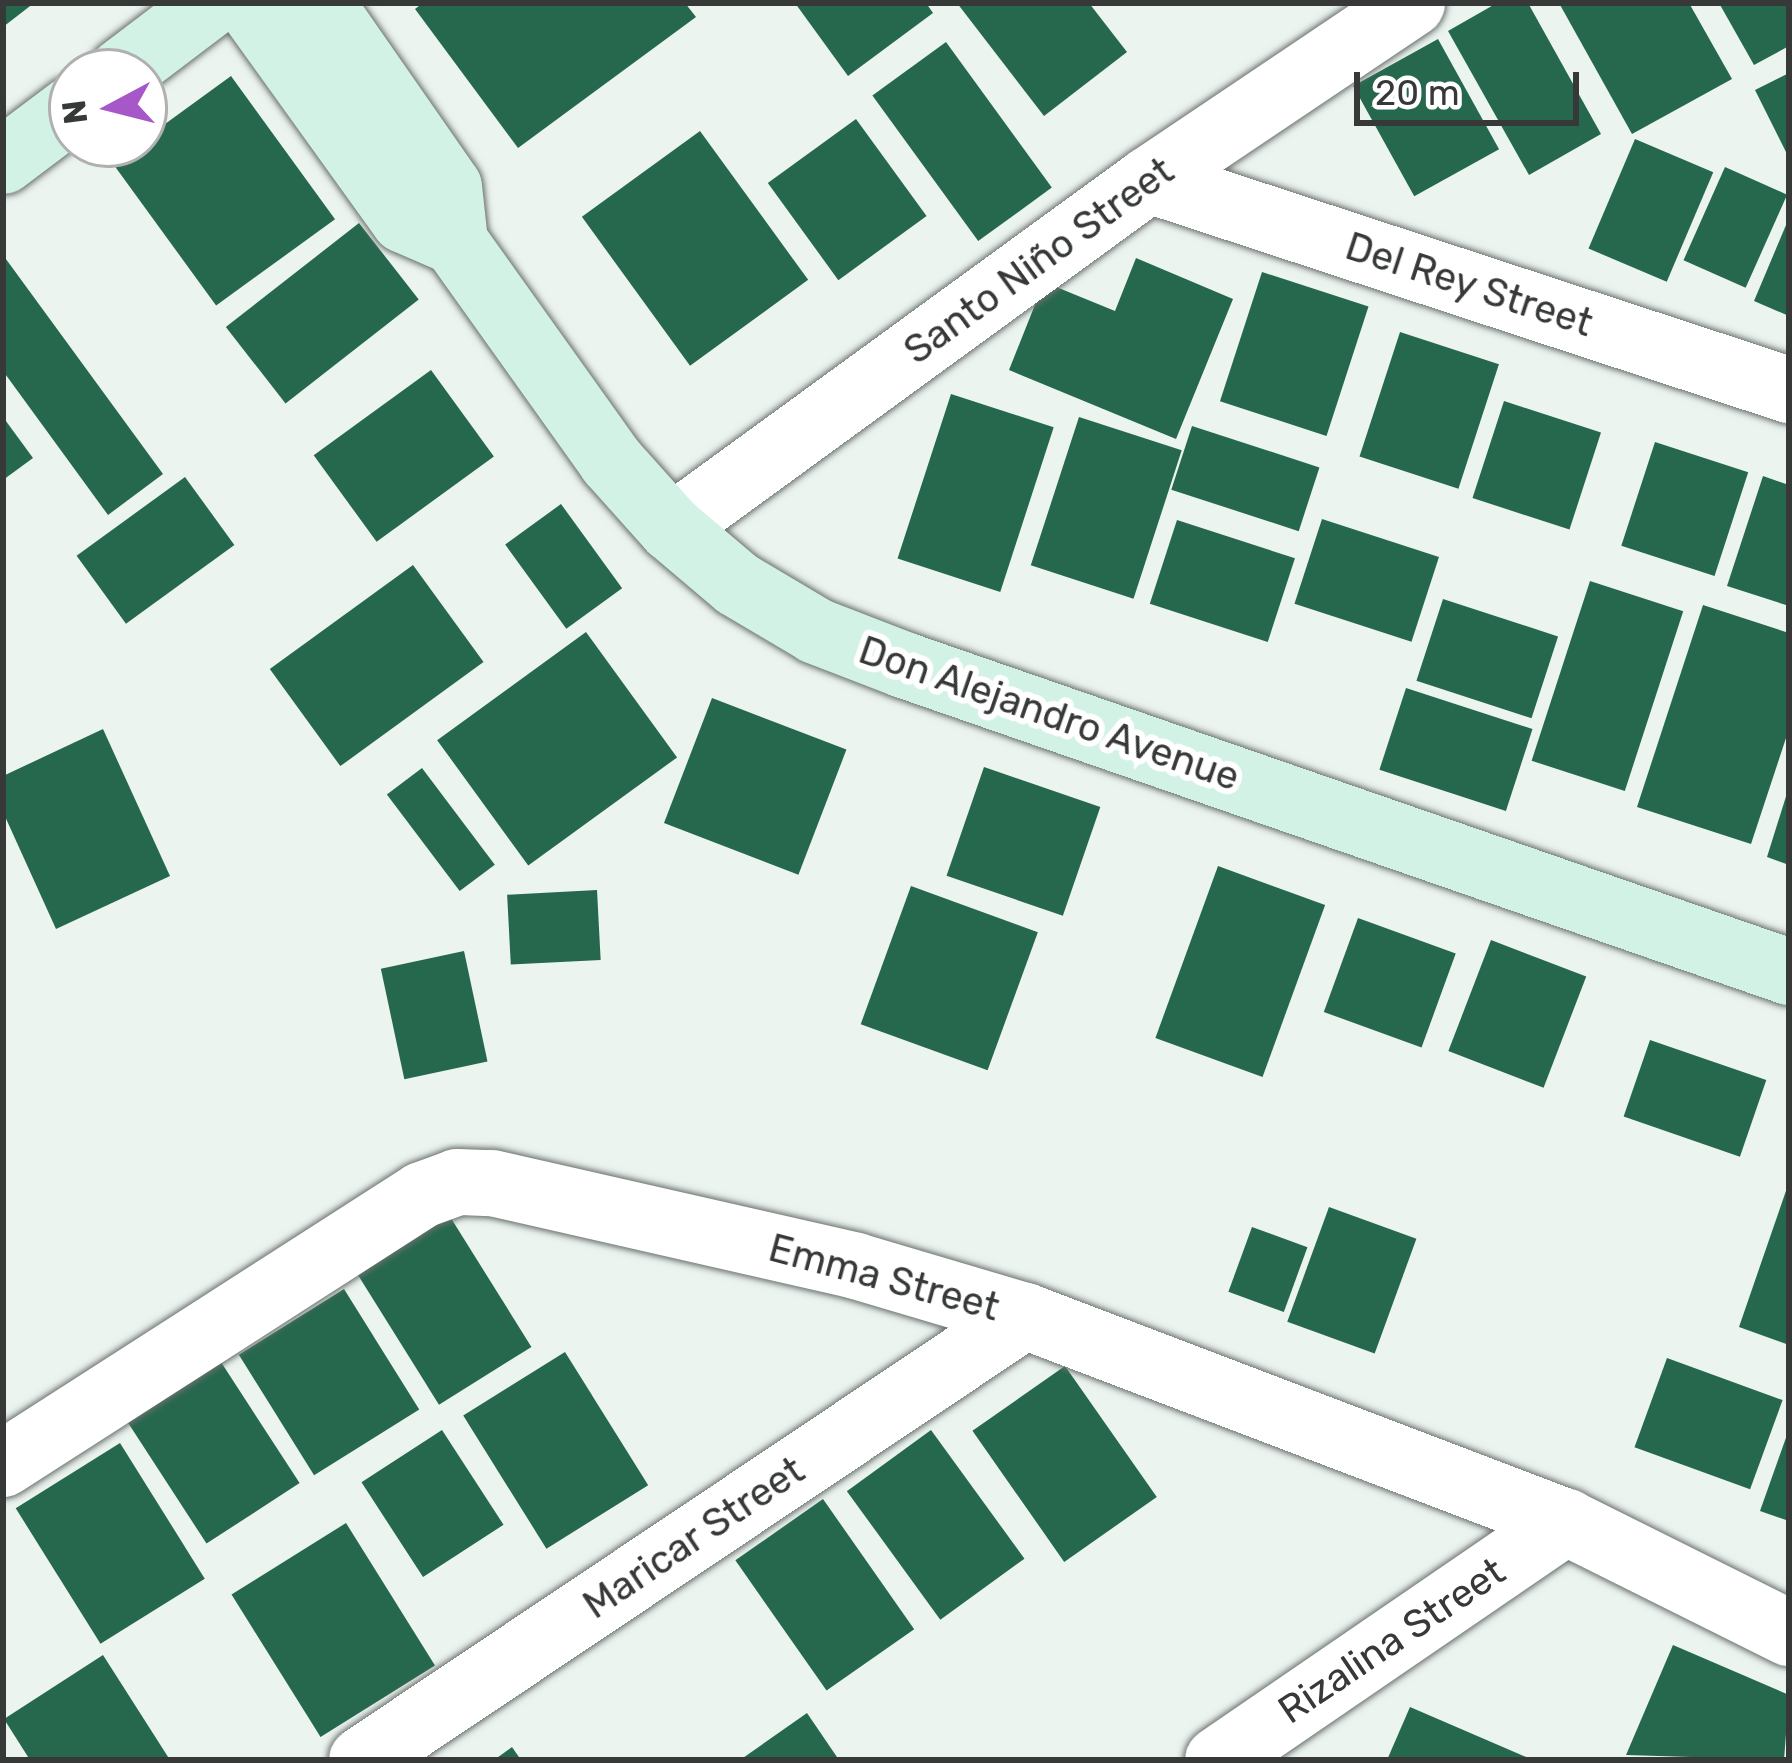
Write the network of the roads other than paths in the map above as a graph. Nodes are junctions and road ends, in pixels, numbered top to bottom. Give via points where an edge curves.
1 (212, 3) edge
2 (248, 3) edge
3 (321, 3) edge
4 (1412, 3) edge
5 (153, 48) edge
6 (48, 127) edge
7 (3, 160) edge
8 (1149, 180) junction
9 (455, 242) junction
10 (1789, 390) edge
11 (671, 528) junction
12 (1789, 972) edge
13 (1025, 1316) junction
14 (3, 1464) edge
15 (1566, 1522) junction
16 (1789, 1633) edge
17 (362, 1760) edge
18 (1218, 1760) edge

1 - 5 street
2 - 9 street, Don Alejandro Avenue via 404,220
3 - 9 street, Don Alejandro Avenue via 449,188
4 - 8 street, Santo Niño Street
6 - 7 street
8 - 10 street, Del Rey Street
8 - 11 street, Santo Niño Street
9 - 11 street, Don Alejandro Avenue via 611,461
11 - 12 street, Don Alejandro Avenue via 737,584 860,648
13 - 14 street, Emma Street via 856,1266 492,1183 457,1182 422,1195
13 - 15 street, Emma Street
13 - 17 street, Maricar Street
15 - 16 street, Emma Street
15 - 18 street, Rizalina Street

